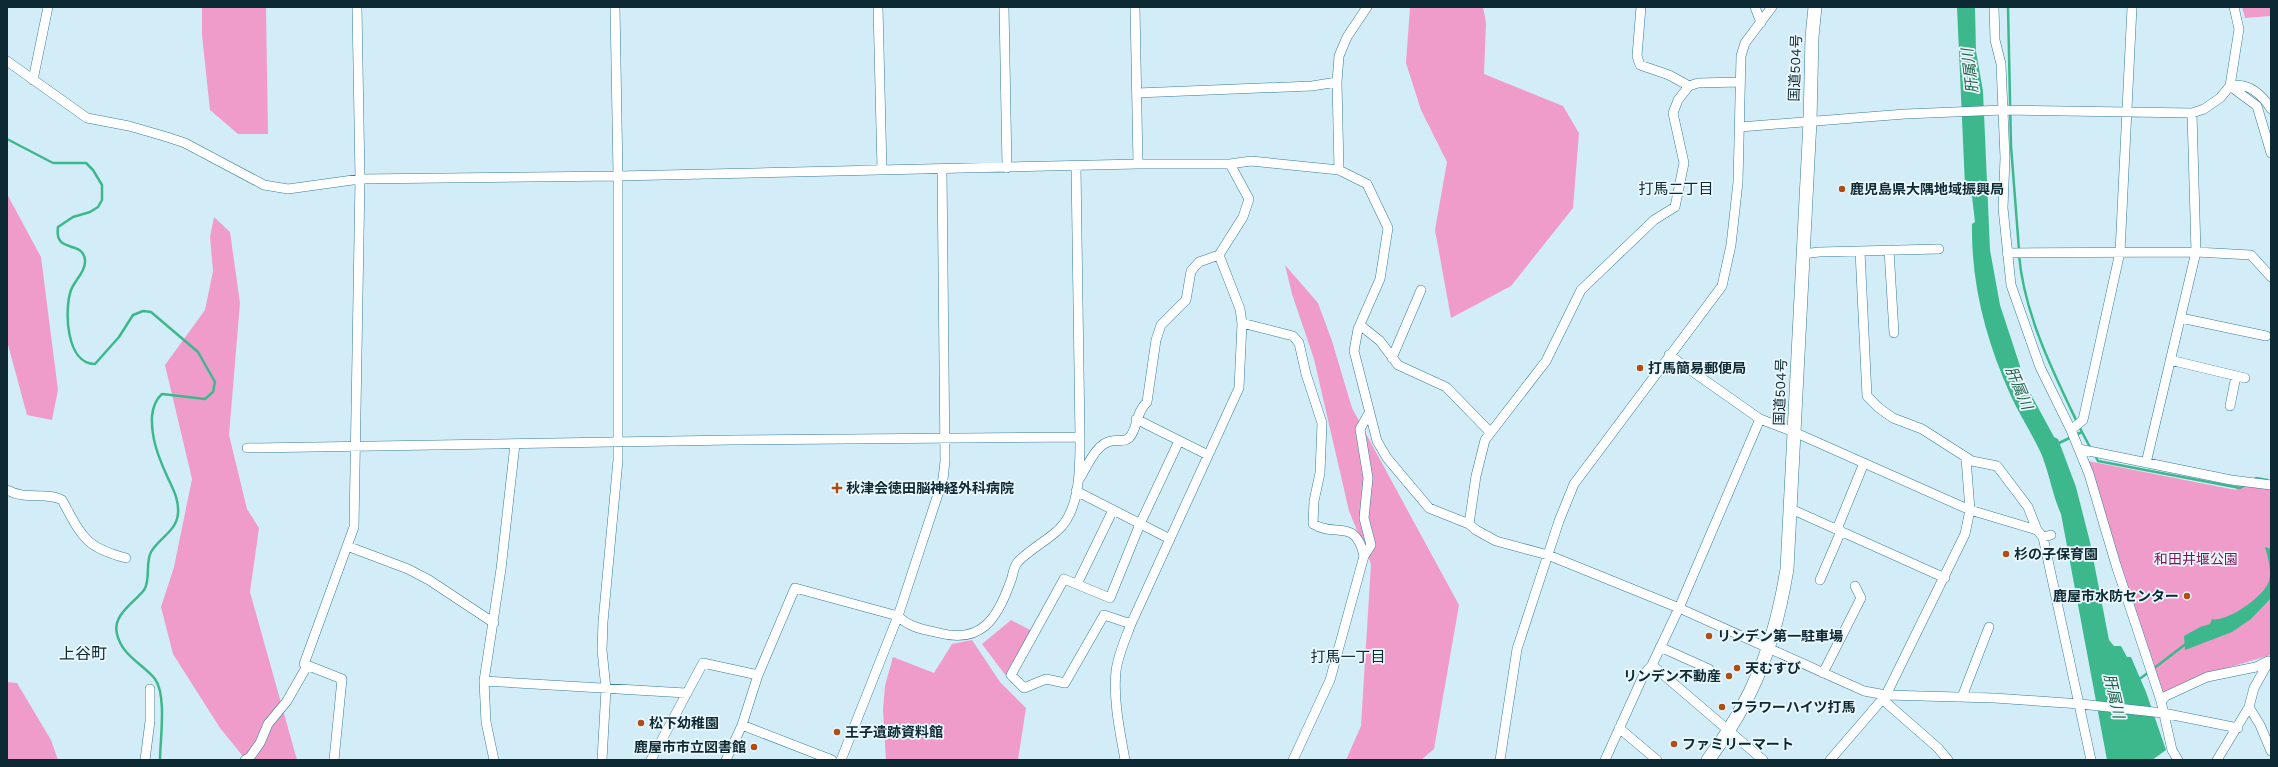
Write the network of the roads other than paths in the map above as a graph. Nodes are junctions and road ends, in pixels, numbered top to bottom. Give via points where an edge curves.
1 (48, 7) edge
2 (357, 7) edge
3 (615, 7) edge
4 (878, 7) edge
5 (1004, 7) edge
6 (1135, 7) edge
7 (1367, 7) edge
8 (1641, 7) edge
9 (1755, 7) edge
10 (1772, 7) edge
11 (1815, 7) edge
12 (1994, 7) edge
13 (2132, 7) edge
14 (2234, 7) edge
15 (1761, 23) junction
16 (7, 61) edge
17 (33, 80) junction
18 (1337, 82) junction
19 (1740, 82) junction
20 (1689, 86) junction
21 (2230, 86) junction
22 (1137, 93) junction
23 (2271, 108) edge
24 (1999, 111) junction
25 (2127, 112) junction
26 (2192, 113) junction
27 (1810, 121) junction
28 (1740, 127) junction
29 (2271, 153) edge
30 (1138, 164) junction
31 (1230, 164) junction
32 (1076, 167) junction
33 (1007, 168) junction
34 (942, 169) junction
35 (882, 170) junction
36 (1339, 170) junction
37 (618, 176) junction
38 (360, 179) junction
39 (1939, 249) dead end
40 (1890, 250) junction
41 (1860, 251) junction
42 (2120, 252) junction
43 (2196, 252) junction
44 (2007, 253) junction
45 (1803, 254) junction
46 (1219, 255) junction
47 (2271, 277) edge
48 (1421, 290) dead end
49 (2181, 318) junction
50 (1242, 323) junction
51 (1360, 325) junction
52 (1894, 333) dead end
53 (2266, 336) dead end
54 (1669, 355) junction
55 (1392, 358) junction
56 (2170, 360) junction
57 (2230, 406) dead end
58 (1369, 413) junction
59 (1136, 419) junction
60 (1760, 419) junction
61 (2071, 430) junction
62 (1490, 432) junction
63 (1794, 432) junction
64 (944, 437) junction
65 (1080, 437) junction
66 (1179, 440) junction
67 (618, 441) junction
68 (515, 444) junction
69 (355, 445) junction
70 (247, 448) dead end
71 (2079, 449) junction
72 (1208, 455) junction
73 (1966, 458) junction
74 (1864, 463) junction
75 (2146, 463) junction
76 (1079, 479) junction
77 (2271, 486) edge
78 (7, 490) edge
79 (1076, 491) junction
80 (1791, 509) junction
81 (1113, 510) junction
82 (1970, 510) junction
83 (1140, 524) junction
84 (1469, 524) junction
85 (1839, 530) junction
86 (2043, 534) junction
87 (1170, 539) junction
88 (347, 546) junction
89 (1548, 555) junction
90 (1364, 556) junction
91 (126, 558) dead end
92 (1945, 578) junction
93 (1820, 580) dead end
94 (1076, 584) junction
95 (1854, 586) dead end
96 (1679, 608) junction
97 (898, 616) junction
98 (494, 624) junction
99 (1131, 624) junction
100 (1989, 627) dead end
101 (1660, 647) junction
102 (1769, 649) junction
103 (2270, 661) edge
104 (1652, 665) junction
105 (307, 666) junction
106 (1709, 669) dead end
107 (1823, 673) junction
108 (758, 675) junction
109 (484, 681) junction
110 (150, 689) dead end
111 (606, 690) junction
112 (686, 693) junction
113 (1884, 697) junction
114 (1962, 697) junction
115 (2161, 701) junction
116 (2081, 704) junction
117 (2249, 707) junction
118 (2160, 713) junction
119 (742, 725) junction
120 (1619, 728) junction
121 (2238, 728) junction
122 (1728, 730) junction
123 (2271, 751) edge
124 (145, 760) edge
125 (245, 760) edge
126 (334, 760) edge
127 (494, 760) edge
128 (602, 760) edge
129 (651, 760) edge
130 (726, 760) edge
131 (832, 760) edge
132 (841, 760) edge
133 (1125, 760) edge
134 (1293, 760) edge
135 (1500, 760) edge
136 (1604, 760) edge
137 (1657, 760) edge
138 (1708, 760) edge
139 (1763, 760) edge
140 (1830, 760) edge
141 (1948, 760) edge
142 (2091, 760) edge
143 (2178, 760) edge
144 (2217, 760) edge

1 - 17 street
2 - 38 street
3 - 37 street
4 - 35 street
5 - 33 street
6 - 22 street
7 - 18 street via 1347,37 1339,56
8 - 20 street via 1637,56 1640,65
9 - 15 street
10 - 15 street
11 - 27 highway, 国道504号
12 - 24 street via 1996,40 2002,64
13 - 25 street
14 - 21 street via 2239,29
15 - 19 street via 1745,43 1741,56
16 - 17 street
17 - 38 street via 87,118 129,126 185,143 273,188 288,189
18 - 22 street via 1312,86
18 - 36 street
19 - 20 street via 1710,81
19 - 28 street
20 - 62 street via 1678,100 1673,113 1684,163 1675,207 1654,220 1581,290 1546,361 1530,385
21 - 23 street via 2246,87 2263,97
21 - 26 street via 2220,98 2204,109
21 - 29 street via 2257,106
22 - 30 street
24 - 25 street
24 - 27 street
24 - 44 street via 2005,158 2003,208
25 - 26 street
25 - 42 street
26 - 43 street
27 - 28 street
27 - 45 highway, 国道504号
28 - 54 street via 1734,226 1722,286
30 - 31 street
30 - 32 street
31 - 36 street via 1252,161
31 - 46 street via 1249,199 1243,217
32 - 33 street
32 - 65 street
33 - 34 street
34 - 35 street
34 - 64 street
35 - 37 street
36 - 51 street via 1367,184 1388,228 1380,279
37 - 38 street
37 - 67 street
38 - 69 street
39 - 40 street
40 - 41 street
40 - 52 street
41 - 45 street
41 - 73 street via 1867,396 1893,418 1922,428
42 - 43 street
42 - 44 street
42 - 61 street via 2083,420
43 - 47 street via 2251,255
43 - 49 street
44 - 61 street via 2011,285 2021,318 2040,367
45 - 63 highway, 国道504号
46 - 50 street via 1240,309
46 - 59 street via 1199,262 1191,271 1186,300 1161,325 1156,340 1147,402 1140,408
48 - 55 street
49 - 53 street
49 - 56 street
50 - 72 street via 1239,388
50 - 90 street via 1293,336 1299,343 1322,423 1320,473 1314,501 1313,524 1320,528 1348,530 1358,539
51 - 55 street via 1380,341
51 - 58 street via 1354,342 1354,351
54 - 60 street
54 - 89 street via 1574,484
55 - 62 street via 1398,365 1446,387
56 - 57 street via 2241,377
56 - 75 street
58 - 84 street via 1377,441 1387,458 1429,508
58 - 90 street via 1360,429 1368,478 1364,518 1371,545
59 - 66 street
59 - 76 street via 1130,437 1101,445
60 - 63 street
60 - 96 street
61 - 71 street
62 - 84 street via 1485,440 1476,476
63 - 74 street
63 - 80 highway, 国道504号
64 - 65 street
64 - 67 street
64 - 97 street via 943,479
65 - 76 street
66 - 72 street
66 - 83 street
67 - 68 street
67 - 111 street via 603,636
68 - 69 street
68 - 98 street
69 - 70 street
69 - 88 street via 354,527
71 - 75 street
71 - 115 street
72 - 87 street
73 - 82 street
73 - 86 street via 1998,466 2028,507
74 - 82 street
74 - 85 street
75 - 77 street
76 - 79 street
78 - 91 street via 18,496 56,497 62,500 83,538 107,553
79 - 81 street
79 - 97 street via 1072,508 1059,530 1016,564 996,614 982,629 972,635 942,634 907,625
80 - 85 street
80 - 102 highway, 国道504号 via 1788,568 1780,614
81 - 83 street
81 - 94 street
82 - 86 street
82 - 92 street via 1966,534
83 - 87 street
83 - 94 street via 1110,598
84 - 89 street via 1496,541
85 - 92 street
85 - 93 street
86 - 116 street
87 - 99 street
88 - 98 street via 408,569 429,580
88 - 105 street via 306,655 304,664
89 - 96 street
89 - 135 street via 1517,649
90 - 134 street via 1330,680
92 - 113 street
94 - 99 street via 1064,579 1011,675 1024,688 1046,679 1065,683 1104,615
95 - 107 street via 1861,598
96 - 101 street
96 - 102 street
97 - 108 street via 795,588
97 - 132 street
98 - 109 street
99 - 133 street via 1116,672 1117,708
100 - 114 street
101 - 104 street
101 - 106 street
102 - 107 street
102 - 122 highway, 国道504号 via 1753,689
103 - 115 street via 2256,667 2207,677 2166,696
103 - 117 street via 2254,688
104 - 120 street via 1644,674
104 - 122 street
105 - 125 street via 287,701 268,724 260,743
105 - 126 street via 342,679
107 - 113 street
108 - 112 street via 703,663
108 - 119 street
109 - 111 street
109 - 127 street via 486,722
110 - 124 street via 150,721
111 - 112 street
111 - 128 street
112 - 129 street
113 - 114 street
113 - 140 street
113 - 141 street
114 - 116 street
115 - 118 street
116 - 118 street
116 - 142 street
117 - 121 street
117 - 123 street
118 - 121 street
118 - 143 street via 2172,750
119 - 130 street
119 - 131 street
120 - 136 street
120 - 137 street
121 - 144 street
122 - 138 highway, 国道504号
122 - 139 street

